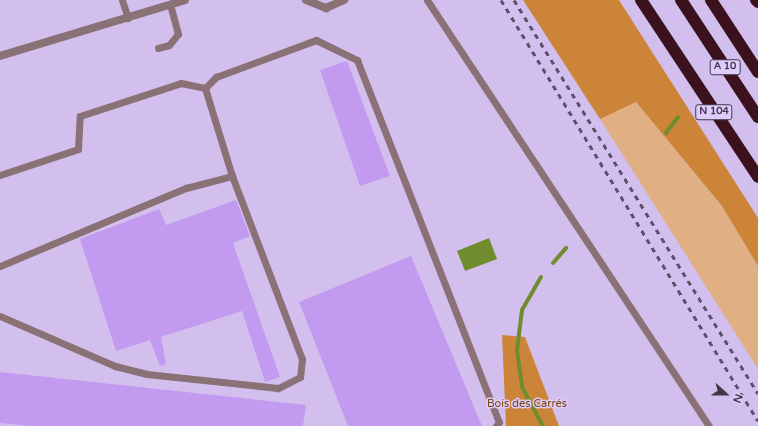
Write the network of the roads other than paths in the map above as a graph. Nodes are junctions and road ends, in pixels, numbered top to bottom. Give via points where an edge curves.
1 (122, 0) edge
2 (185, 0) edge
3 (306, 0) edge
4 (344, 0) edge
5 (427, 0) edge
6 (641, 0) edge
7 (681, 0) edge
8 (711, 0) edge
9 (170, 5) junction
10 (128, 18) junction
11 (158, 48) dead end
12 (0, 56) edge
13 (758, 72) edge
14 (205, 88) junction
15 (758, 117) edge
16 (0, 175) edge
17 (232, 176) junction
18 (758, 177) edge
19 (0, 266) edge
20 (0, 316) edge
21 (496, 426) edge
22 (709, 426) edge

1 - 10 lane
2 - 9 street
3 - 4 street via 326,8
5 - 22 lane
6 - 18 highway, N 104
7 - 15 highway, A 10
8 - 13 highway, A 10
9 - 10 street
9 - 11 lane via 178,34 169,45
10 - 12 street
14 - 16 lane via 181,83 80,116 78,149
14 - 17 lane
14 - 21 lane via 216,77 316,40 357,60 499,422
17 - 19 lane via 186,188
17 - 20 lane via 302,358 300,377 278,388 147,374 116,366

